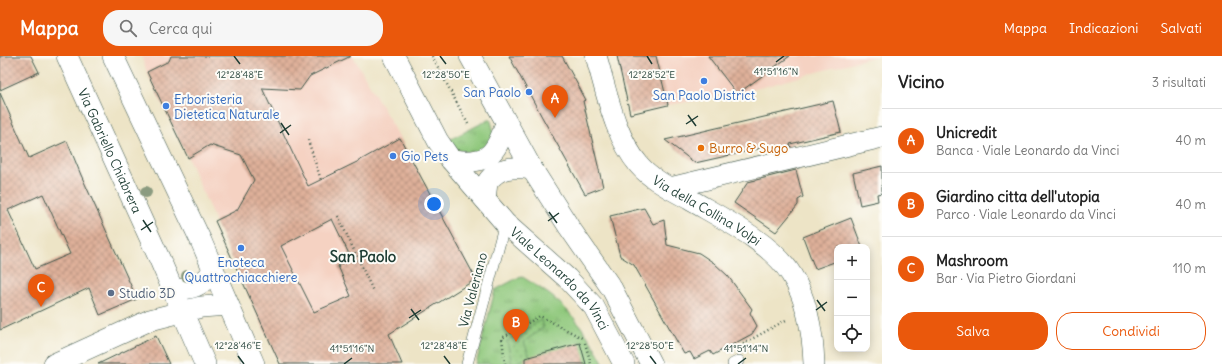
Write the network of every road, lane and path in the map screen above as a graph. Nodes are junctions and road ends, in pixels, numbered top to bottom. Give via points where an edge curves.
1 (67, 56) edge
2 (113, 56) edge
3 (394, 56) edge
4 (432, 56) edge
5 (470, 56) edge
6 (596, 56) edge
7 (468, 124) dead end
8 (506, 124) junction
9 (882, 137) edge
10 (308, 140) dead end
11 (451, 160) junction
12 (532, 169) junction
13 (321, 180) dead end
14 (670, 188) junction
15 (485, 200) junction
16 (338, 216) dead end
17 (505, 223) junction
18 (213, 271) junction
19 (173, 290) junction
20 (373, 292) dead end
21 (228, 305) junction
22 (183, 313) junction
23 (788, 319) dead end
24 (766, 331) dead end
25 (54, 364) edge
26 (205, 364) edge
27 (254, 364) edge
28 (468, 364) edge
29 (505, 364) edge
30 (591, 364) edge
31 (624, 364) edge
32 (651, 364) edge
33 (814, 364) edge

1 - 19 street, Via Gabriello Chiabrera
2 - 18 street
3 - 11 street, Viale Leonardo da Vinci via 438,141
4 - 7 path
5 - 8 street, Viale Leonardo da Vinci
6 - 14 street, Via della Collina Volpi via 617,126 628,149 640,166
8 - 11 street via 499,143 488,156 477,161
8 - 12 street, Viale Leonardo da Vinci
9 - 14 street
10 - 13 path
11 - 15 street, Viale Leonardo da Vinci
12 - 15 street via 517,167 499,171 487,183
12 - 32 street, Viale Leonardo da Vinci via 612,289
14 - 33 street, Via della Collina Volpi via 763,245 791,273 807,309
15 - 17 street, Viale Leonardo da Vinci
16 - 20 path
17 - 28 lane, Via Valeriano
17 - 31 street, Viale Leonardo da Vinci via 590,302
18 - 19 street via 199,285
18 - 21 street
19 - 22 street, Via Gabriello Chiabrera
21 - 22 street via 201,307
21 - 27 street
22 - 25 street via 150,320
22 - 26 street, Via Gabriello Chiabrera
23 - 24 path
29 - 30 path via 502,338 540,316 584,338

